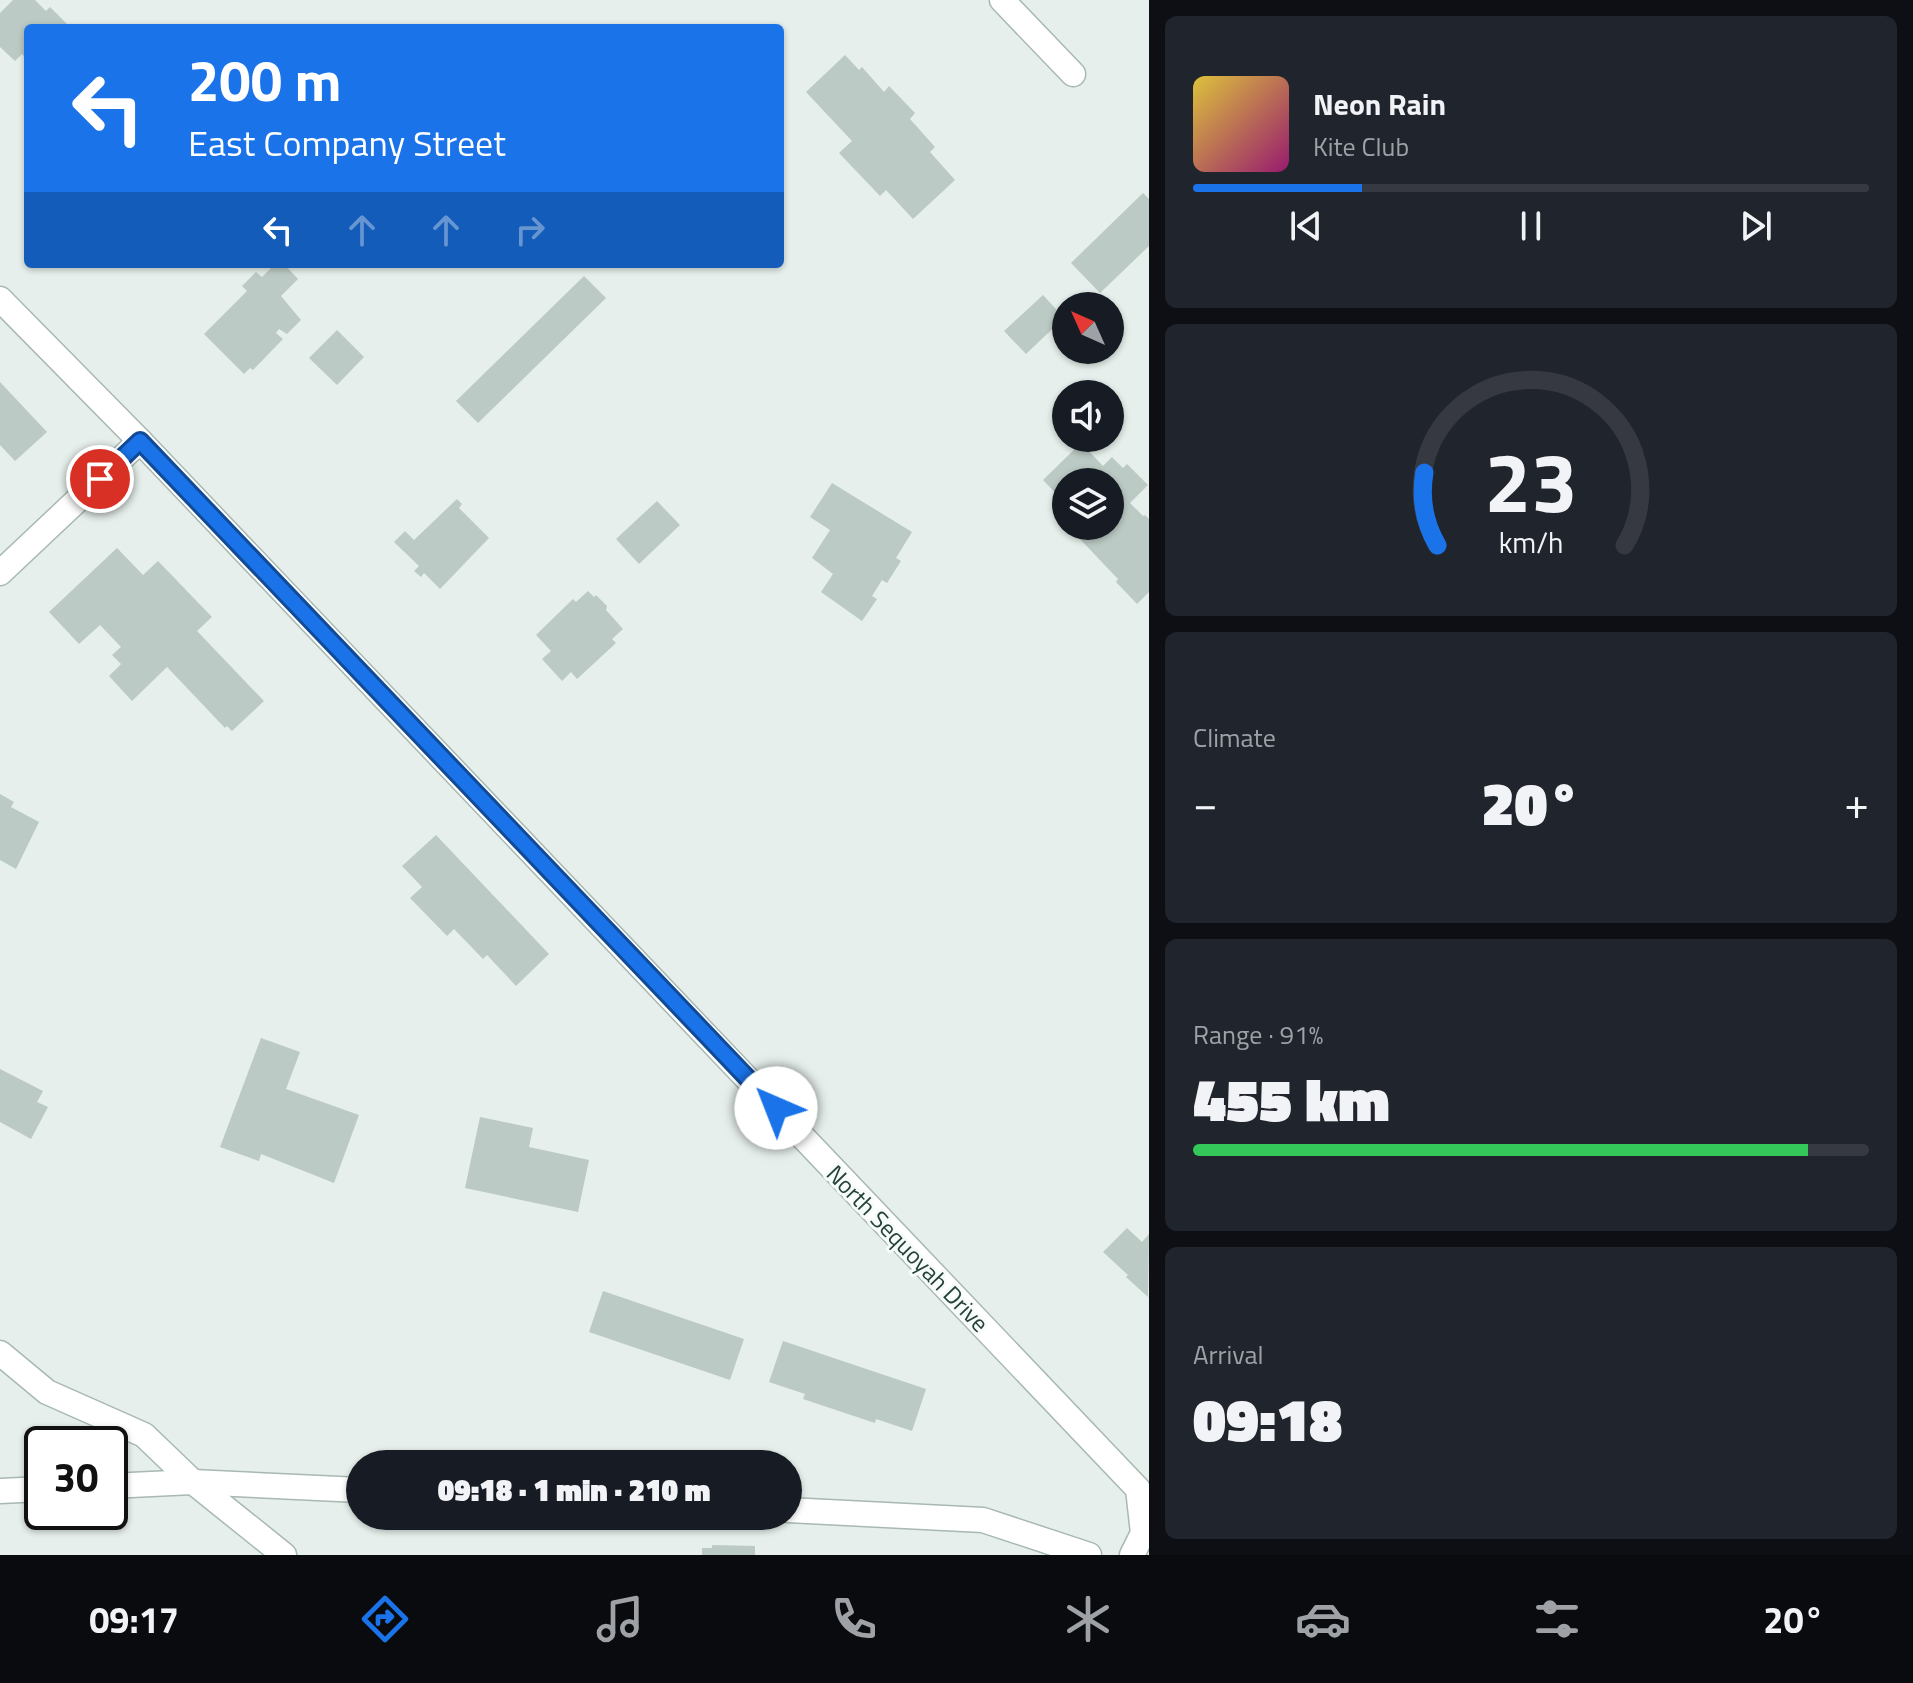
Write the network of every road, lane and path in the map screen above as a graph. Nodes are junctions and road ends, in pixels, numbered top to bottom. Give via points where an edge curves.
1 (1002, 0) edge
2 (1073, 74) dead end
3 (0, 299) edge
4 (140, 441) junction
5 (0, 573) edge
6 (0, 1353) edge
7 (193, 1482) junction
8 (128, 1485) edge
9 (346, 1489) edge
10 (24, 1490) edge
11 (0, 1491) edge
12 (802, 1511) edge
13 (284, 1555) edge
14 (1089, 1555) edge
15 (1132, 1555) edge

1 - 2 street
3 - 4 street, North Sequoyah Drive
4 - 5 street
4 - 15 street, North Sequoyah Drive via 1138,1489 1143,1533
6 - 7 street via 47,1392 144,1435
7 - 8 street
7 - 9 street
7 - 13 street
10 - 11 street
12 - 14 street via 983,1520

